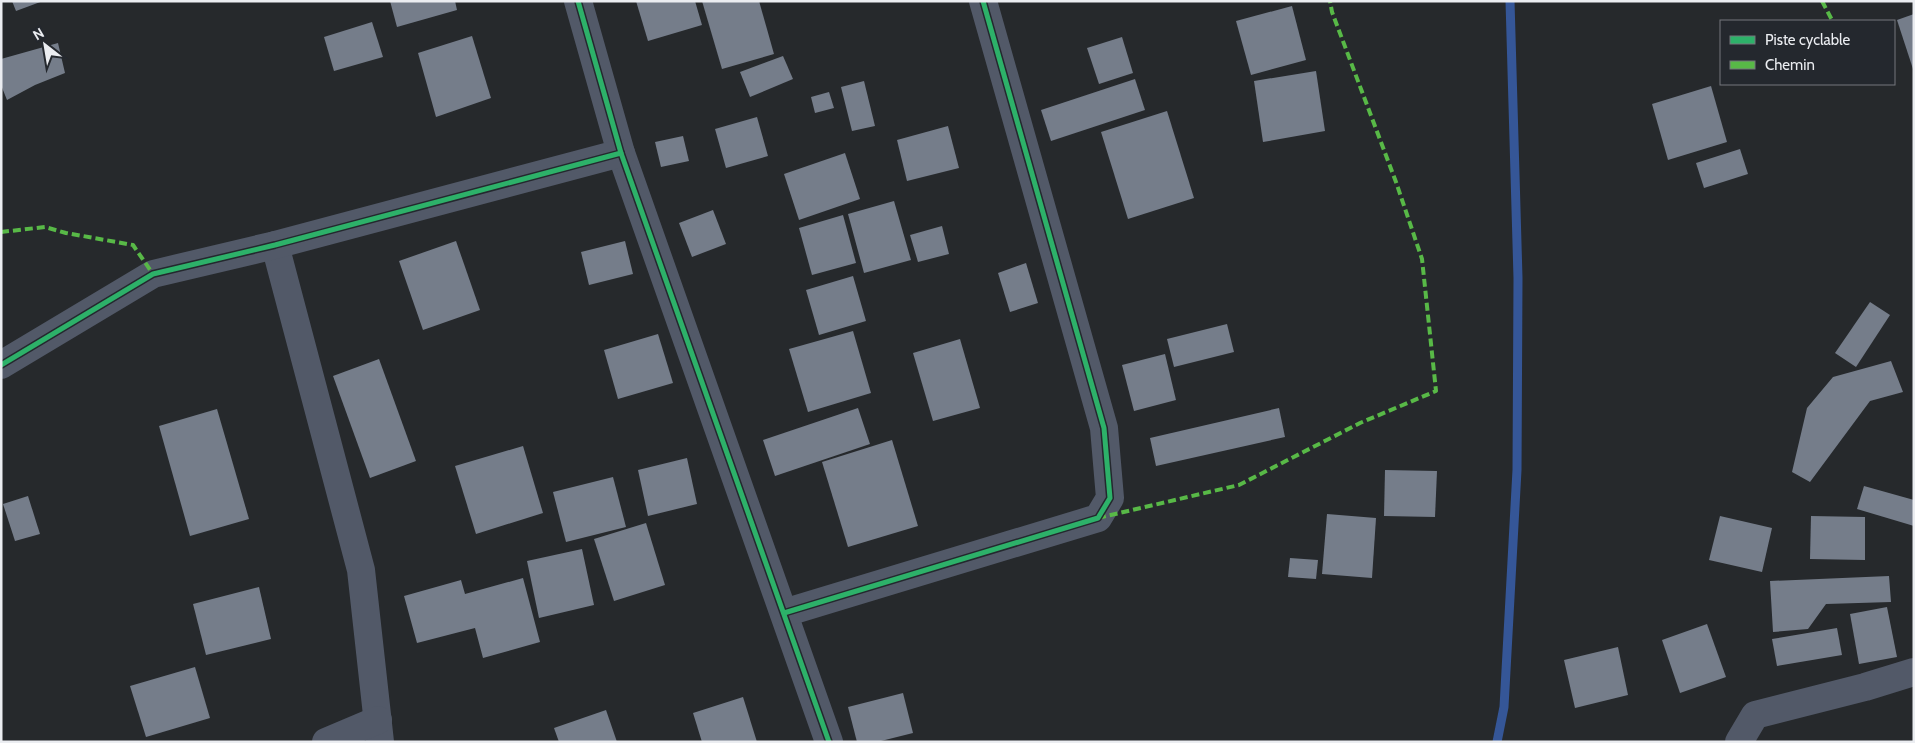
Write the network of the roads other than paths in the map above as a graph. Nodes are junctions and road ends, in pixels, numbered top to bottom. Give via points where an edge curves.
1 (578, 1) edge
2 (983, 1) edge
3 (620, 153) junction
4 (275, 245) junction
5 (1, 365) edge
6 (784, 613) junction
7 (1914, 672) edge
8 (379, 731) edge
9 (326, 742) edge
10 (829, 742) edge
11 (1740, 742) edge

1 - 3 street
2 - 6 street via 1104,428 1110,498 1098,518
3 - 4 street
3 - 6 street
4 - 5 street via 153,274
4 - 8 street via 361,570
6 - 10 street
7 - 11 street via 1755,714
8 - 9 street

